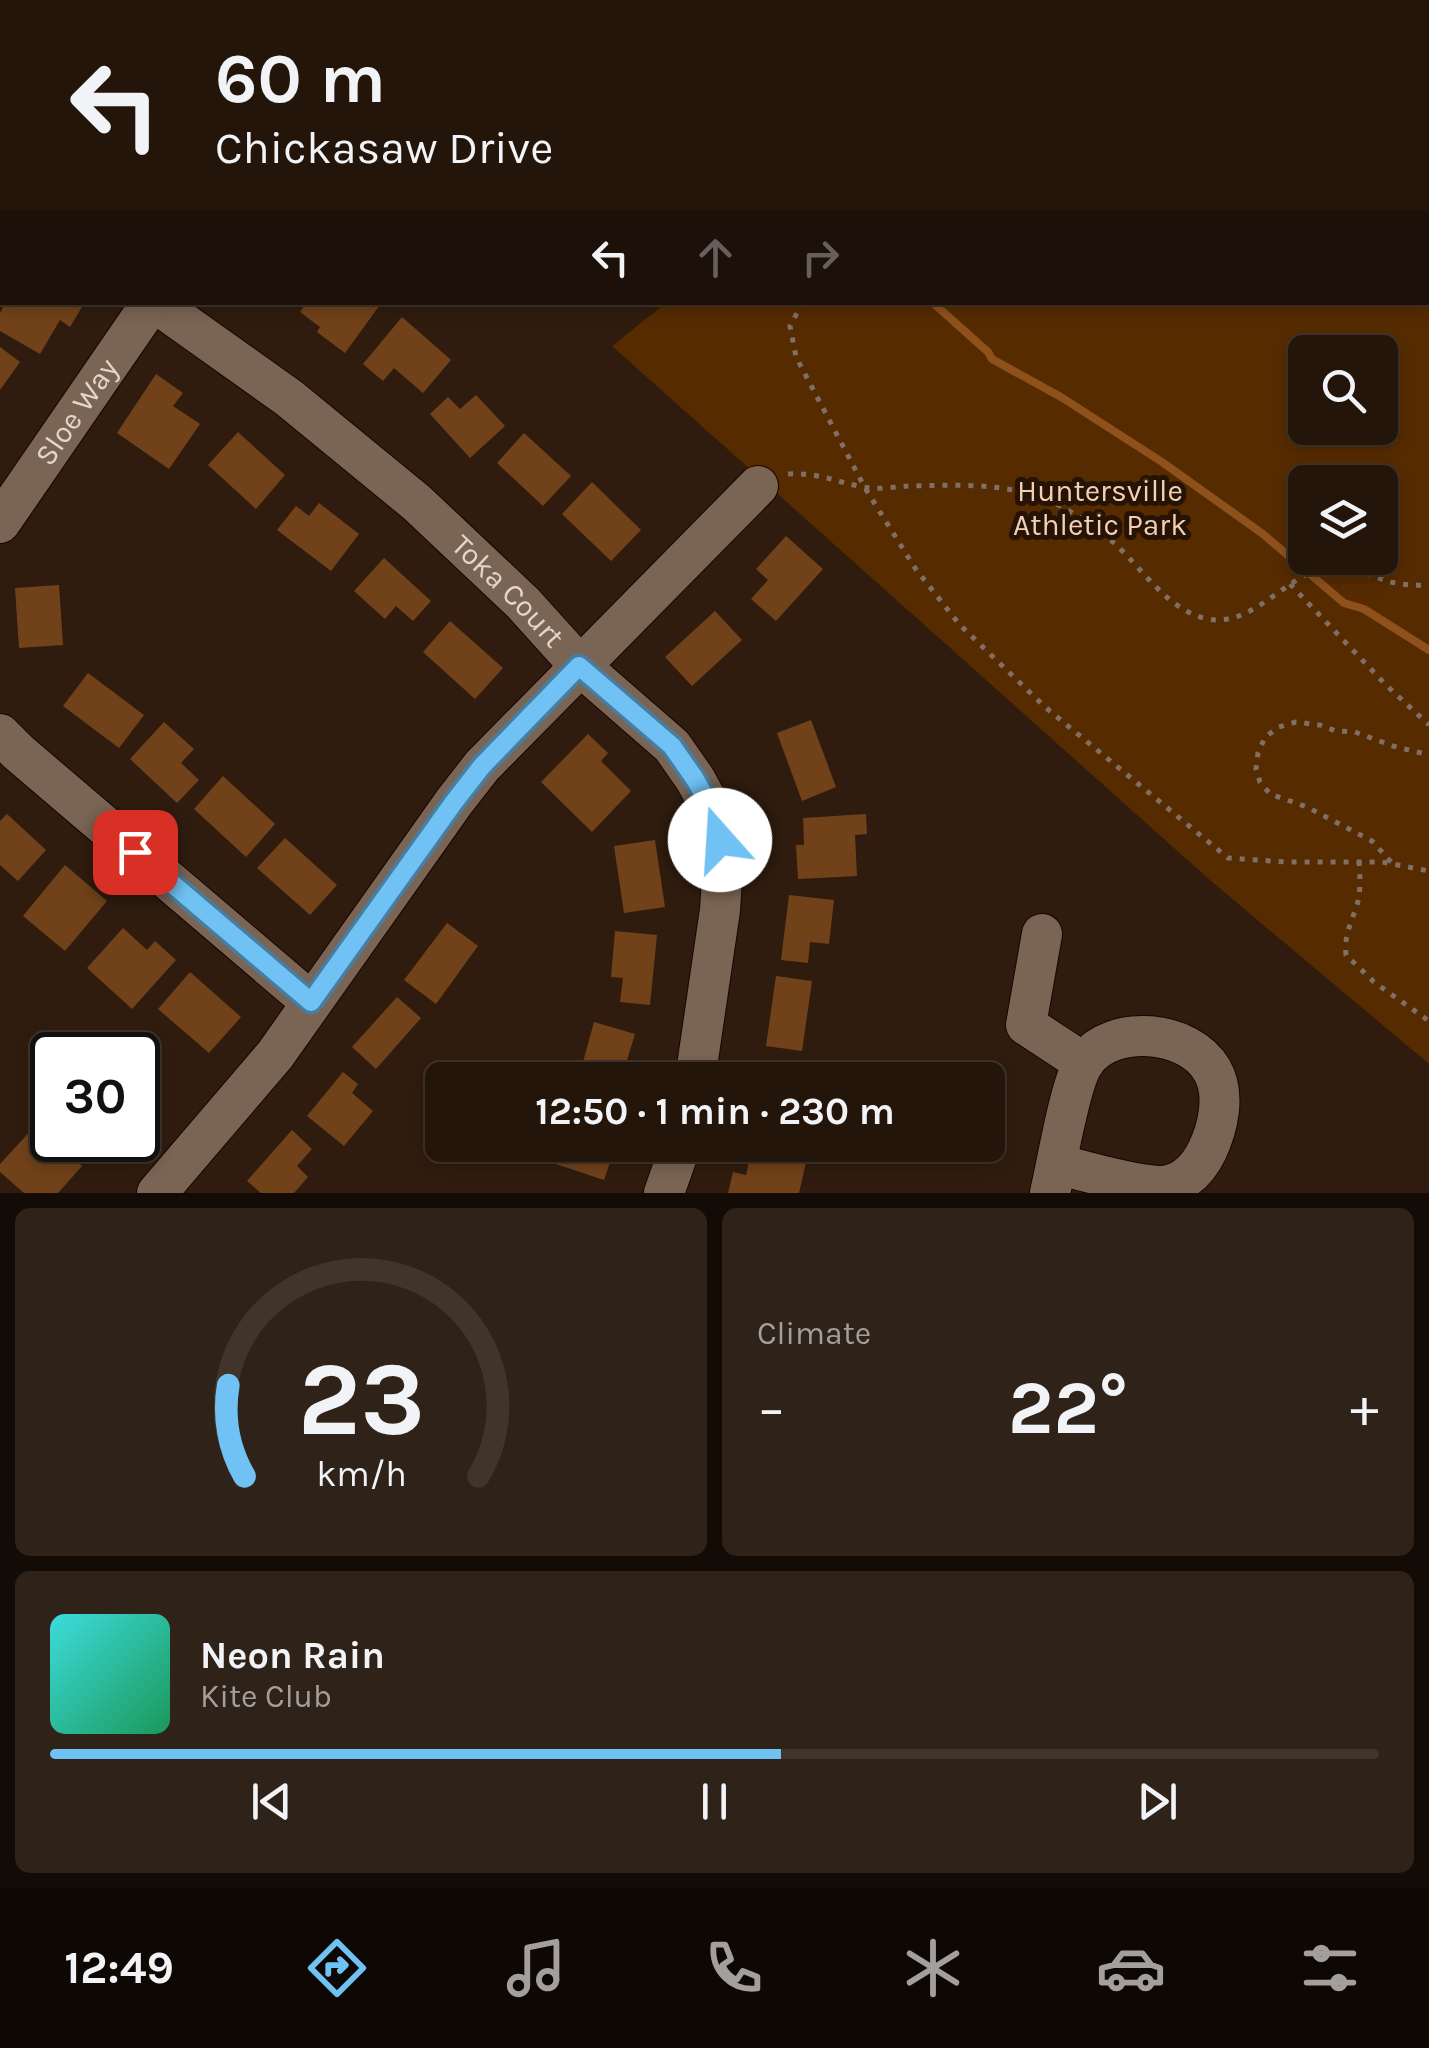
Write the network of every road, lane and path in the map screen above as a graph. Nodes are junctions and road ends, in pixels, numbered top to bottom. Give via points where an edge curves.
1 (151, 305) edge
2 (157, 305) edge
3 (801, 305) edge
4 (758, 486) joint
5 (865, 488) junction
6 (0, 524) edge
7 (1290, 584) junction
8 (1429, 585) edge
9 (579, 666) junction
10 (1429, 725) edge
11 (0, 734) edge
12 (1429, 754) edge
13 (1359, 862) junction
14 (1393, 864) junction
15 (1429, 871) edge
16 (1042, 934) dead end
17 (311, 1002) junction
18 (1429, 1021) edge
19 (698, 1062) edge
20 (1084, 1062) junction
21 (675, 1162) edge
22 (1054, 1178) edge
23 (158, 1193) edge
24 (664, 1193) edge

1 - 6 street, Sloe Way
2 - 9 street, Toka Court via 289,398 417,503
3 - 5 path via 790,326 796,357
4 - 5 path via 789,473 811,473
4 - 9 street
5 - 7 path via 979,484 1026,491 1070,511 1172,600 1211,620 1236,616
5 - 13 path via 958,624 1228,858
7 - 8 path via 1320,568 1342,568
7 - 10 path
9 - 17 street via 482,766
9 - 19 street, Toka Court via 672,746 716,817 720,910
11 - 17 street
12 - 14 path via 1296,722 1265,736 1258,753 1256,769 1270,794 1372,840
13 - 14 path
13 - 18 path via 1346,955
14 - 15 path
16 - 20 street via 1026,1025
17 - 23 street via 275,1055
20 - 22 street
20 - 22 street via 1122,1038 1157,1038 1197,1053 1216,1077 1215,1130 1196,1169 1168,1186
21 - 24 street

